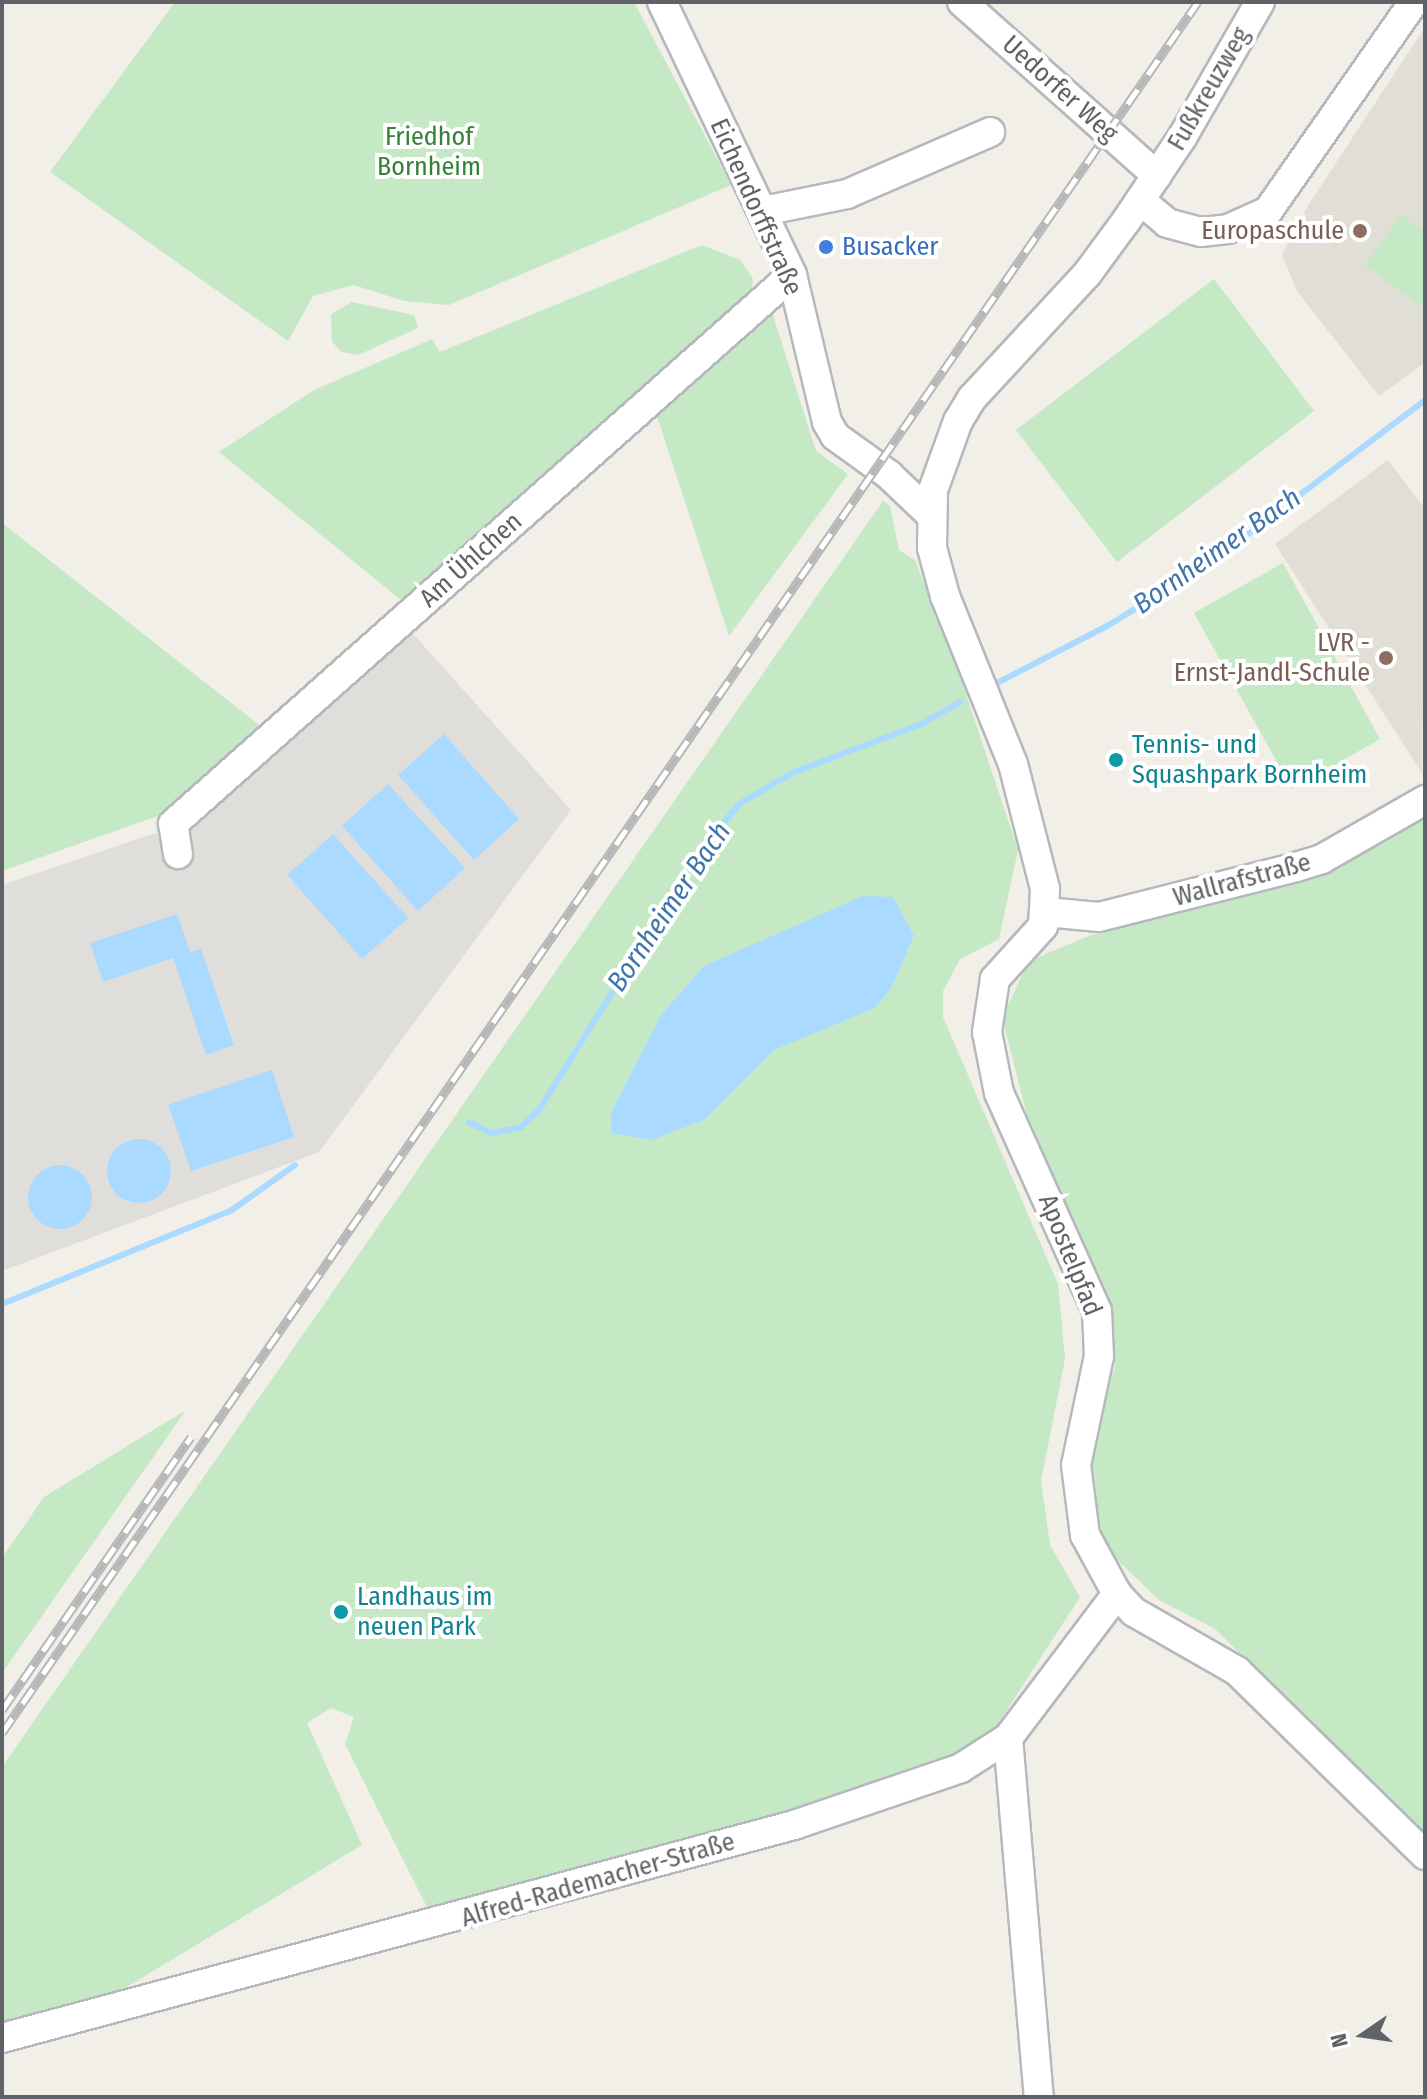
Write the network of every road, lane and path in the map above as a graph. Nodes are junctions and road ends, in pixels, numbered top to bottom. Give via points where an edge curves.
1 (662, 2) edge
2 (962, 2) edge
3 (1260, 2) edge
4 (1414, 2) edge
5 (990, 132) dead end
6 (1157, 176) junction
7 (1140, 200) junction
8 (763, 211) junction
9 (792, 275) junction
10 (932, 516) junction
11 (1425, 800) edge
12 (178, 854) dead end
13 (1046, 912) junction
14 (1117, 1594) junction
15 (1008, 1738) junction
16 (1425, 1855) edge
17 (2, 2038) edge
18 (1039, 2097) edge

1 - 8 street, Eichendorffstraße
2 - 6 street, Uedorfer Weg
3 - 6 street, Fußkreuzweg
4 - 7 street via 1268,211 1228,229 1201,232 1167,223
5 - 8 street via 847,194
6 - 7 street
7 - 10 street via 1087,274 972,398 943,452
8 - 9 street, Eichendorffstraße
9 - 10 street, Eichendorffstraße via 831,429
9 - 12 street, Am Ühlchen via 173,824
10 - 13 street via 932,548 945,596 1017,778
11 - 13 street, Wallrafstraße via 1322,859 1296,867 1099,917
13 - 14 street, Apostelpfad via 1036,936 995,979 987,1032 999,1093 1097,1311 1099,1356 1080,1427 1078,1499 1091,1551
14 - 15 street, Alfred-Rademacher-Straße
14 - 16 street, Apostelpfad via 1145,1621 1237,1671
15 - 17 street, Alfred-Rademacher-Straße via 961,1768 794,1825
15 - 18 street

